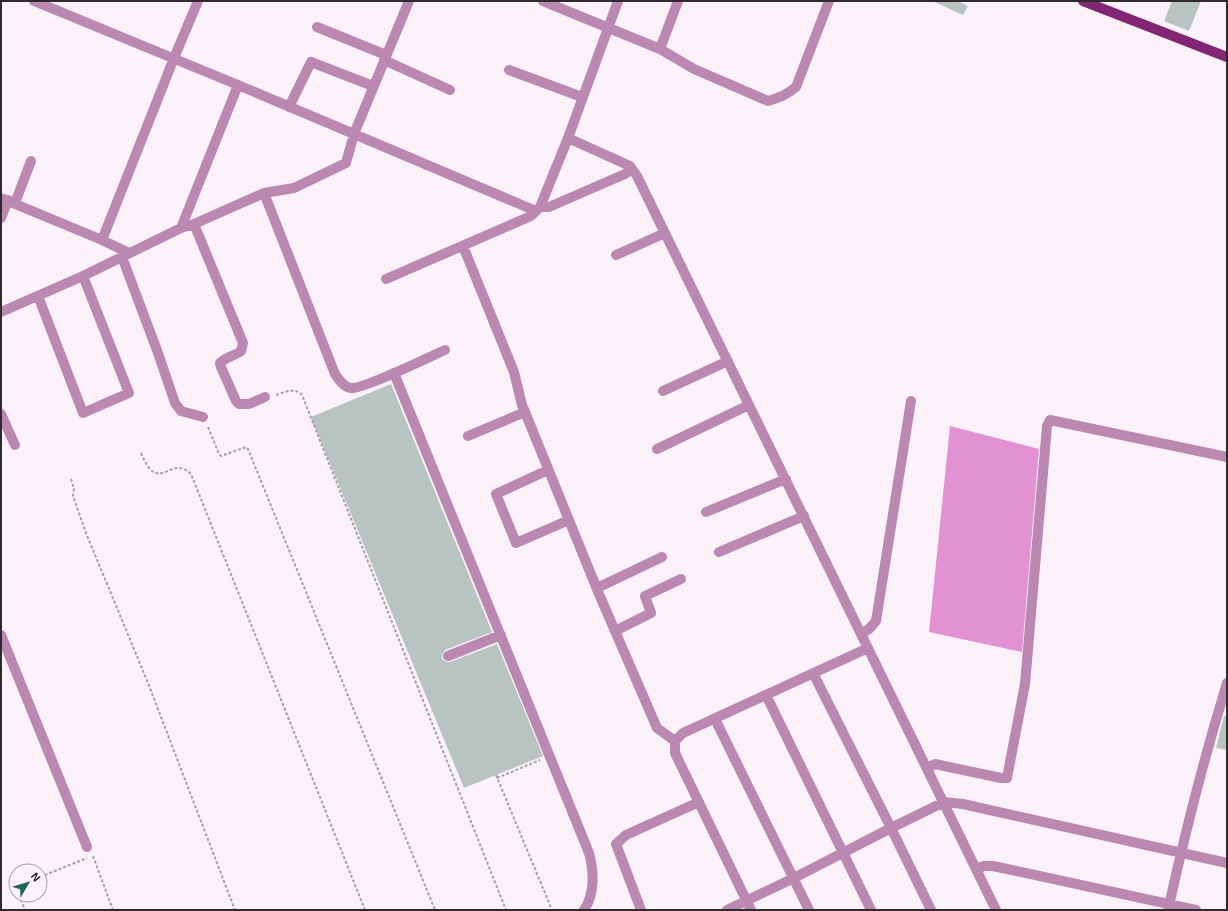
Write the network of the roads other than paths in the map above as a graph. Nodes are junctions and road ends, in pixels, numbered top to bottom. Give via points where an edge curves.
1 (34, 1) edge
2 (198, 1) edge
3 (409, 1) edge
4 (543, 1) edge
5 (618, 1) edge
6 (678, 1) edge
7 (829, 1) edge
8 (1083, 1) edge
9 (317, 27) dead end
10 (608, 27) junction
11 (660, 49) junction
12 (1227, 57) edge
13 (174, 58) junction
14 (385, 58) junction
15 (509, 70) dead end
16 (238, 85) junction
17 (373, 86) junction
18 (450, 90) dead end
19 (582, 97) junction
20 (289, 107) junction
21 (354, 134) junction
22 (568, 138) junction
23 (31, 162) dead end
24 (632, 169) junction
25 (264, 193) junction
26 (8, 200) edge
27 (538, 209) junction
28 (1, 218) edge
29 (194, 224) junction
30 (181, 228) junction
31 (665, 233) junction
32 (102, 240) junction
33 (463, 246) junction
34 (126, 255) junction
35 (616, 255) dead end
36 (82, 276) junction
37 (386, 279) dead end
38 (38, 296) junction
39 (1, 312) edge
40 (445, 350) dead end
41 (728, 361) junction
42 (394, 373) junction
43 (663, 391) dead end
44 (265, 397) road end
45 (911, 401) dead end
46 (749, 405) junction
47 (523, 409) junction
48 (1, 414) edge
49 (203, 417) road end
50 (468, 436) dead end
51 (15, 446) dead end
52 (657, 449) dead end
53 (1227, 457) edge
54 (548, 470) junction
55 (786, 479) junction
56 (706, 512) dead end
57 (804, 516) junction
58 (569, 520) junction
59 (719, 552) dead end
60 (662, 557) dead end
61 (680, 579) dead end
62 (597, 588) junction
63 (615, 631) junction
64 (861, 634) junction
65 (1, 635) edge
66 (501, 635) junction
67 (868, 648) junction
68 (448, 656) dead end
69 (813, 673) junction
70 (1227, 683) edge
71 (766, 695) junction
72 (716, 718) junction
73 (675, 741) junction
74 (927, 768) junction
75 (699, 802) junction
76 (944, 802) junction
77 (891, 828) junction
78 (87, 846) dead end
79 (1181, 852) junction
80 (843, 853) junction
81 (1227, 863) edge
82 (976, 869) junction
83 (794, 878) junction
84 (748, 905) edge
85 (1169, 907) edge
86 (584, 910) edge
87 (642, 910) edge
88 (727, 910) edge
89 (809, 910) edge
90 (871, 910) edge
91 (931, 910) edge
92 (996, 910) edge
93 (1196, 910) edge

1 - 13 street
2 - 13 street
3 - 14 street
4 - 10 street
5 - 10 street
6 - 11 street
7 - 11 street via 796,87 776,99 768,100 694,69
8 - 12 main road
9 - 14 street
10 - 11 street
10 - 19 street
13 - 16 street
13 - 32 street
14 - 17 street
14 - 18 street
15 - 19 street
16 - 20 street
16 - 30 street
17 - 20 street via 311,62
17 - 21 street
19 - 22 street
20 - 21 street
21 - 25 street via 346,163 294,188
21 - 27 street
22 - 24 street
22 - 27 street
23 - 26 street
24 - 27 street via 549,207
24 - 31 street
25 - 29 street
25 - 42 street via 341,384 351,388 359,387
26 - 28 street
26 - 32 street
27 - 33 street via 531,216
29 - 30 street
29 - 44 street via 243,343 241,351 222,361 221,367 239,404 249,404
30 - 34 street
31 - 35 street
31 - 41 street
32 - 34 street
33 - 37 street
33 - 47 street via 514,372
34 - 36 street
34 - 49 street via 175,404 181,411
36 - 38 street
36 - 38 street via 129,393 83,413
38 - 39 street
40 - 42 street
41 - 43 street
41 - 46 street
42 - 66 street
45 - 64 street via 876,621
46 - 52 street
46 - 55 street
47 - 50 street
47 - 54 street
48 - 51 street
53 - 74 street via 1050,420 1047,426 1025,684 1007,778 935,764
54 - 58 street
54 - 58 street via 496,494 513,536 516,543
55 - 56 street
55 - 57 street
57 - 59 street
57 - 64 street
58 - 62 street
60 - 62 street
61 - 63 street via 645,596 651,613
62 - 63 street
63 - 73 street via 657,728
64 - 67 street
65 - 78 street
66 - 68 street
66 - 86 street via 589,853 593,873 591,897
67 - 69 street
67 - 74 street
69 - 71 street
69 - 77 street
70 - 79 street
71 - 72 street
71 - 80 street
72 - 73 street via 683,733
72 - 83 street
73 - 75 street via 675,753
74 - 76 street
75 - 84 street
75 - 87 street via 626,835 616,844
76 - 77 street
76 - 79 street
76 - 82 street
77 - 80 street
77 - 91 street
79 - 81 street
79 - 85 street
80 - 83 street
80 - 90 street
82 - 85 street via 992,866
82 - 92 street
83 - 84 street
83 - 89 street
84 - 88 street
85 - 93 street

